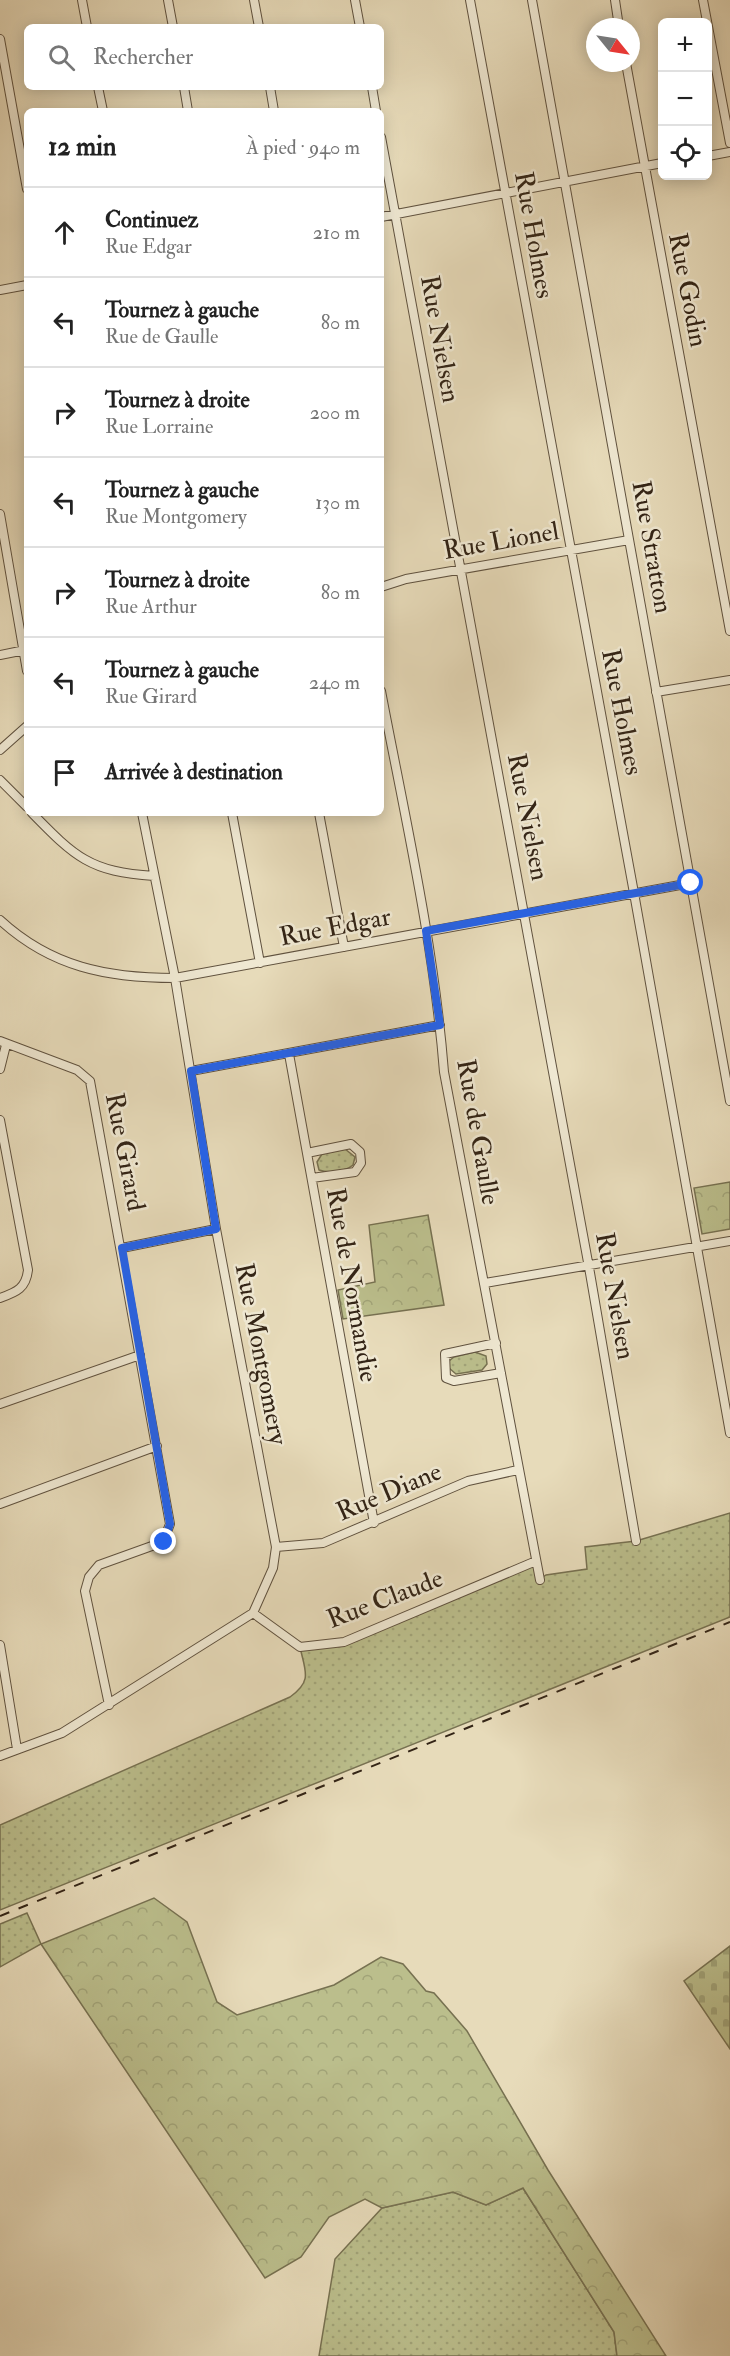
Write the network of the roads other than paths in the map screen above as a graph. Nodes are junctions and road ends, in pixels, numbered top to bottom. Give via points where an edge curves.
1 (82, 0) edge
2 (168, 0) edge
3 (254, 0) edge
4 (356, 0) edge
5 (470, 0) edge
6 (532, 0) edge
7 (615, 0) edge
8 (703, 0) edge
9 (618, 18) edge
10 (86, 24) edge
11 (172, 24) edge
12 (258, 24) edge
13 (360, 24) edge
14 (0, 39) edge
15 (628, 72) edge
16 (99, 90) edge
17 (184, 90) edge
18 (270, 90) edge
19 (372, 90) edge
20 (102, 108) edge
21 (188, 108) edge
22 (274, 108) edge
23 (376, 108) edge
24 (730, 143) edge
25 (730, 152) edge
26 (384, 154) edge
27 (712, 155) edge
28 (658, 164) edge
29 (644, 166) junction
30 (24, 172) edge
31 (564, 182) junction
32 (505, 192) junction
33 (395, 214) junction
34 (384, 216) edge
35 (24, 286) edge
36 (0, 290) edge
37 (0, 514) edge
38 (629, 540) junction
39 (569, 550) junction
40 (460, 570) junction
41 (384, 586) edge
42 (730, 631) edge
43 (24, 645) edge
44 (24, 650) edge
45 (0, 655) edge
46 (730, 680) edge
47 (656, 692) junction
48 (384, 707) edge
49 (24, 729) edge
50 (0, 750) edge
51 (0, 780) edge
52 (24, 804) edge
53 (35, 816) edge
54 (143, 816) edge
55 (233, 816) edge
56 (320, 816) edge
57 (154, 876) junction
58 (691, 883) junction
59 (634, 894) junction
60 (525, 914) junction
61 (0, 920) edge
62 (426, 931) junction
63 (344, 946) junction
64 (260, 963) junction
65 (175, 978) junction
66 (440, 1025) junction
67 (3, 1043) edge
68 (289, 1054) junction
69 (0, 1069) edge
70 (191, 1071) junction
71 (730, 1101) edge
72 (0, 1120) edge
73 (307, 1153) junction
74 (312, 1178) junction
75 (216, 1229) junction
76 (730, 1241) edge
77 (697, 1246) junction
78 (122, 1248) junction
79 (589, 1265) junction
80 (485, 1282) junction
81 (0, 1298) edge
82 (496, 1343) junction
83 (140, 1355) junction
84 (501, 1373) junction
85 (0, 1404) edge
86 (730, 1433) edge
87 (157, 1446) junction
88 (518, 1470) junction
89 (0, 1504) edge
90 (374, 1523) junction
91 (636, 1541) dead end
92 (276, 1547) junction
93 (536, 1561) junction
94 (540, 1580) dead end
95 (253, 1612) junction
96 (0, 1644) edge
97 (109, 1705) junction
98 (17, 1749) junction
99 (0, 1756) edge

1 - 10 street
2 - 11 street
3 - 12 street
4 - 13 street
5 - 32 street, Rue Holmes
6 - 31 street, Rue Stratton
7 - 9 street
8 - 24 street
14 - 30 street
15 - 29 street, Rue Godin
16 - 20 street
17 - 21 street
18 - 22 street
19 - 23 street
25 - 27 street
26 - 33 street, Rue Nielsen
28 - 29 street
29 - 31 street
29 - 42 street, Rue Godin
31 - 32 street
31 - 38 street, Rue Stratton
32 - 33 street
32 - 39 street, Rue Holmes
33 - 34 street
33 - 40 street, Rue Nielsen
35 - 36 street
37 - 43 street
38 - 39 street, Rue Lionel
38 - 47 street, Rue Stratton
39 - 40 street, Rue Lionel
39 - 59 street, Rue Holmes
40 - 41 street, Rue Lionel
40 - 60 street, Rue Nielsen
44 - 45 street
46 - 47 street
47 - 58 street, Rue Stratton
48 - 62 street, Rue de Gaulle
49 - 50 street
51 - 52 street
53 - 57 street via 79,858 121,874
54 - 57 street, Rue Montgomery
55 - 64 street
56 - 63 street
57 - 65 street, Rue Montgomery
58 - 59 street, Rue Edgar
58 - 71 street, Rue Stratton
59 - 60 street, Rue Edgar
59 - 77 street, Rue Holmes
60 - 62 street, Rue Edgar
60 - 79 street, Rue Nielsen
61 - 65 street, Rue Edgar via 20,938 69,965 133,978
62 - 63 street, Rue Edgar
62 - 66 street, Rue de Gaulle
63 - 64 street, Rue Edgar
64 - 65 street, Rue Edgar
65 - 70 street, Rue Montgomery
66 - 68 street
66 - 80 street, Rue de Gaulle via 444,1072
67 - 69 street
67 - 78 street, Rue Girard via 77,1070 90,1081
68 - 70 street
68 - 73 street, Rue de Normandie
70 - 75 street, Rue Montgomery
72 - 81 street via 28,1270 27,1282 18,1291
73 - 74 street, Rue de Normandie
73 - 74 street via 351,1144 360,1152 361,1163 355,1172
74 - 90 street, Rue de Normandie
75 - 78 street
75 - 92 street, Rue Montgomery
76 - 77 street
77 - 79 street
77 - 86 street, Rue Holmes
78 - 83 street, Rue Girard
79 - 80 street
79 - 91 street, Rue Nielsen
80 - 82 street, Rue de Gaulle
82 - 84 street, Rue de Gaulle
82 - 84 street via 445,1354 446,1378 454,1381
83 - 85 street
83 - 87 street, Rue Girard
84 - 88 street, Rue de Gaulle
87 - 89 street
87 - 97 street, Rue Girard via 170,1524 164,1542 99,1565 89,1576 85,1591
88 - 90 street, Rue Diane via 468,1481
88 - 93 street, Rue de Gaulle
90 - 92 street, Rue Diane via 323,1543
92 - 95 street, Rue Montgomery via 273,1568
93 - 94 street, Rue de Gaulle
93 - 95 street, Rue Claude via 344,1642 300,1647
95 - 97 street
96 - 98 street
97 - 98 street via 62,1732
98 - 99 street

